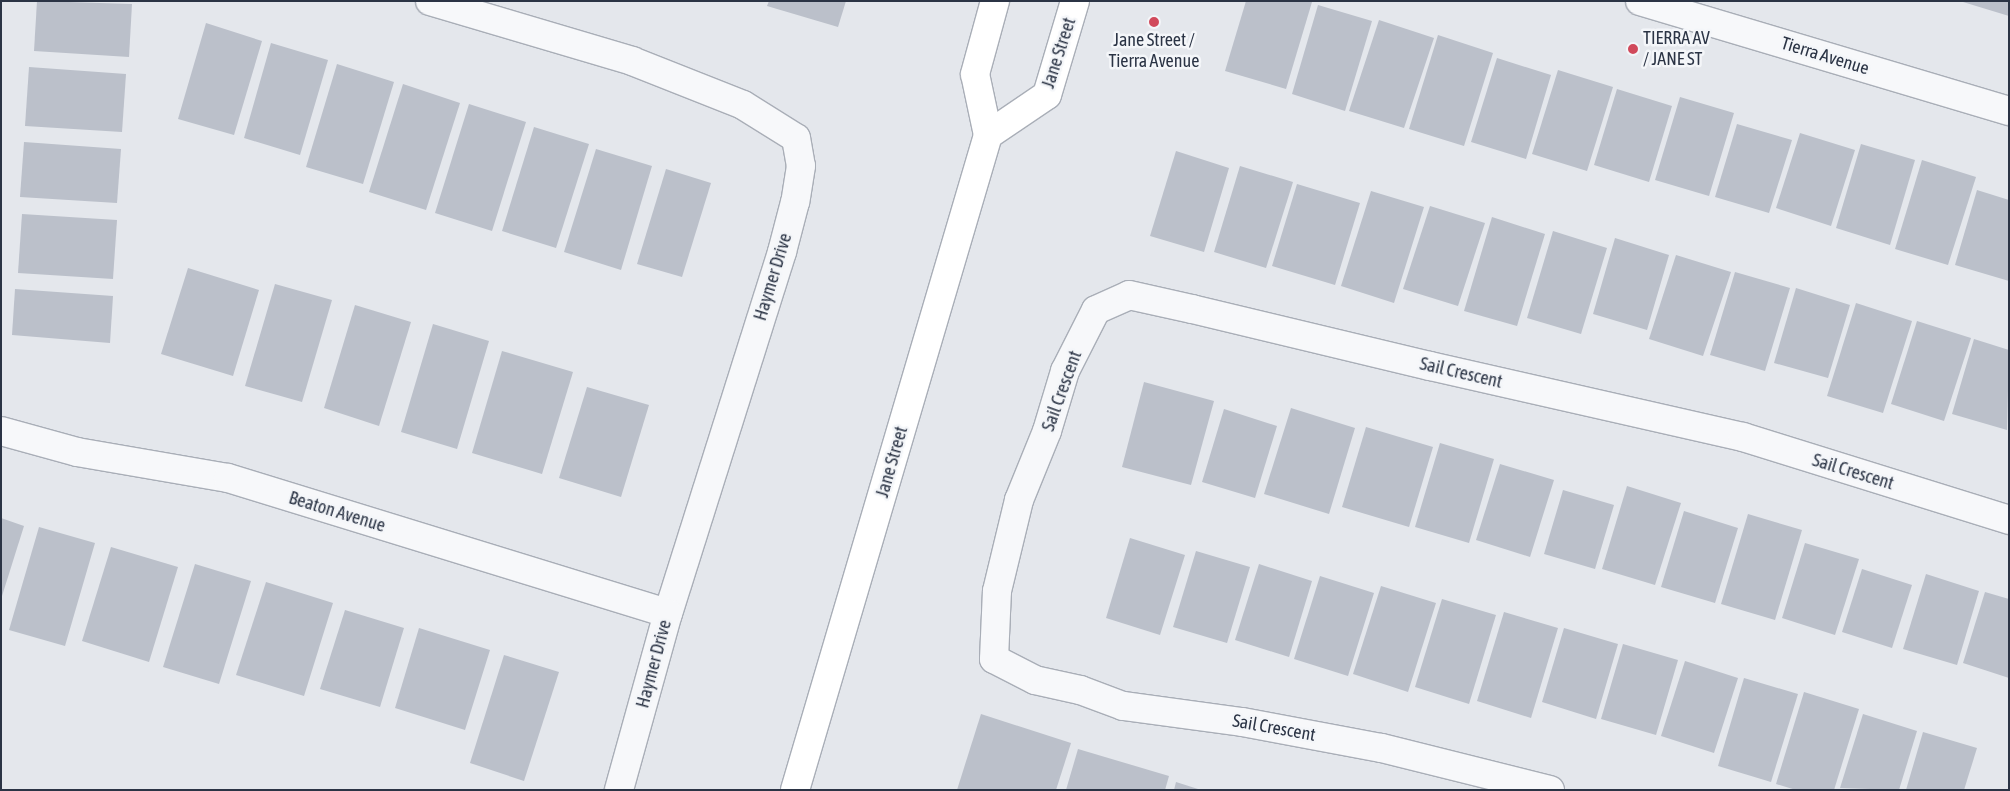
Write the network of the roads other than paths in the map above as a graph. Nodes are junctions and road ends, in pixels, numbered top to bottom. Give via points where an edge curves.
1 (430, 1) edge
2 (994, 1) edge
3 (1075, 1) edge
4 (1640, 1) edge
5 (2009, 111) edge
6 (988, 135) junction
7 (1, 431) edge
8 (2009, 520) edge
9 (668, 613) junction
10 (619, 790) edge
11 (795, 790) edge
12 (1550, 790) edge

1 - 9 street, Haymer Drive via 632,61 743,105 796,138 801,166 782,252
2 - 6 main road, Jane Street via 975,74
3 - 6 main road, Jane Street via 1047,95
4 - 5 street, Tierra Avenue
6 - 11 main road, Jane Street
7 - 9 street, Beaton Avenue via 76,452 228,478
8 - 12 street, Sail Crescent via 1743,437 1192,308 1129,295 1096,310 1065,371 1047,431 1018,500 997,591 994,659 1034,680 1080,690 1123,706 1242,722 1381,748
9 - 10 street, Haymer Drive

